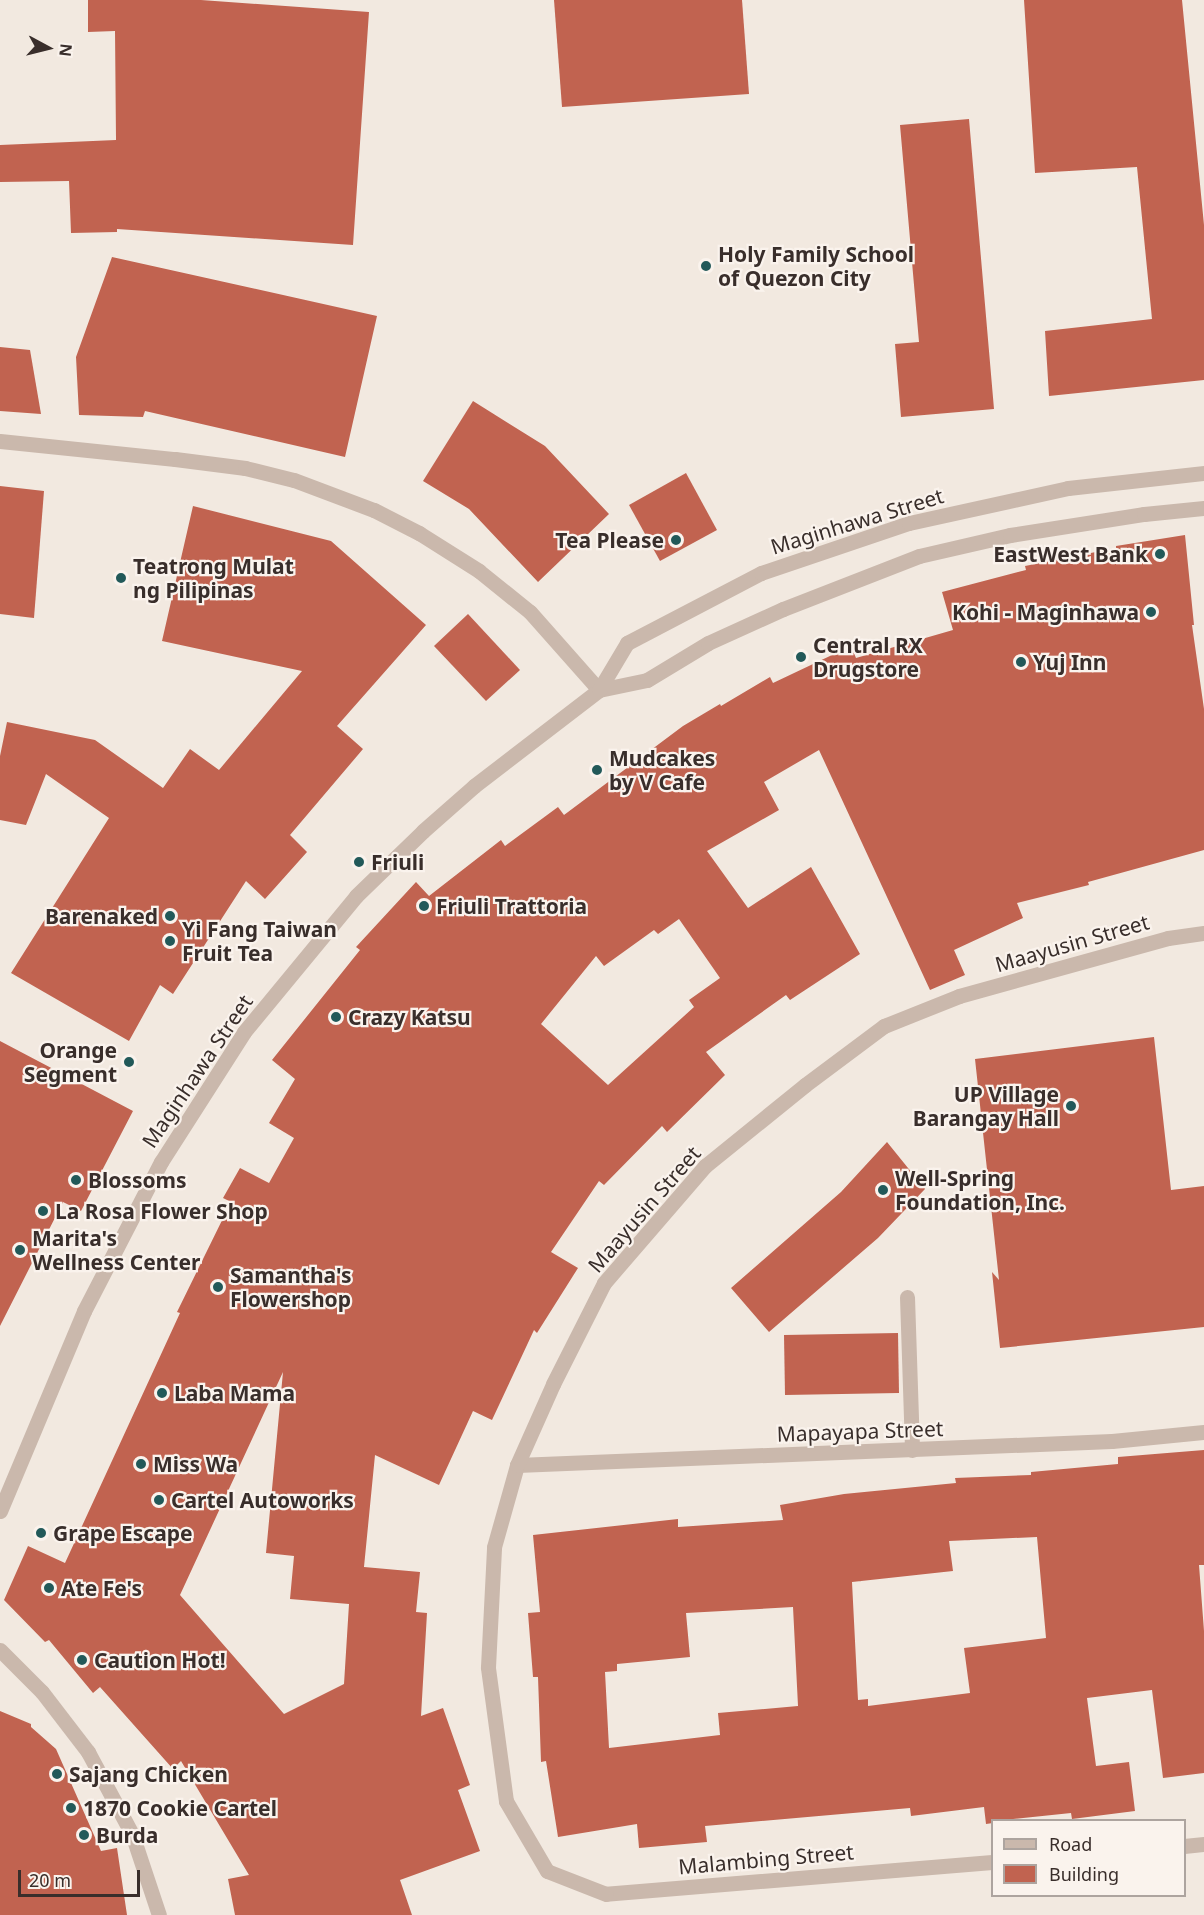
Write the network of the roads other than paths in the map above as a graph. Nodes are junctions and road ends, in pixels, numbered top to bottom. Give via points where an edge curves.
1 (0, 441) edge
2 (1204, 473) edge
3 (1204, 508) edge
4 (599, 690) junction
5 (1204, 933) edge
6 (907, 1297) dead end
7 (1204, 1432) edge
8 (912, 1450) junction
9 (517, 1466) junction
10 (0, 1511) edge
11 (0, 1650) edge
12 (1204, 1844) edge
13 (1186, 1846) edge
14 (991, 1862) edge
15 (547, 1871) joint
16 (159, 1915) edge

1 - 4 street via 245,468 294,480 366,506 419,532 479,571 530,612
2 - 4 street, Maginhawa Street via 1068,488 909,523 761,573 627,643
3 - 4 street, Maginhawa Street via 1010,535 919,556 762,619 708,644 646,680
4 - 10 street, Maginhawa Street via 474,786 423,831 356,896 244,1032 161,1162 84,1311
5 - 9 street, Maayusin Street via 1168,938 959,996 884,1026 805,1085 705,1166 604,1283
6 - 8 street
7 - 8 street, Mapayapa Street via 1112,1441
8 - 9 street, Mapayapa Street
9 - 15 street, Maayusin Street via 494,1547 488,1667 506,1801
11 - 16 street via 42,1692 88,1752 132,1834
12 - 13 street
14 - 15 street, Malambing Street via 606,1894

